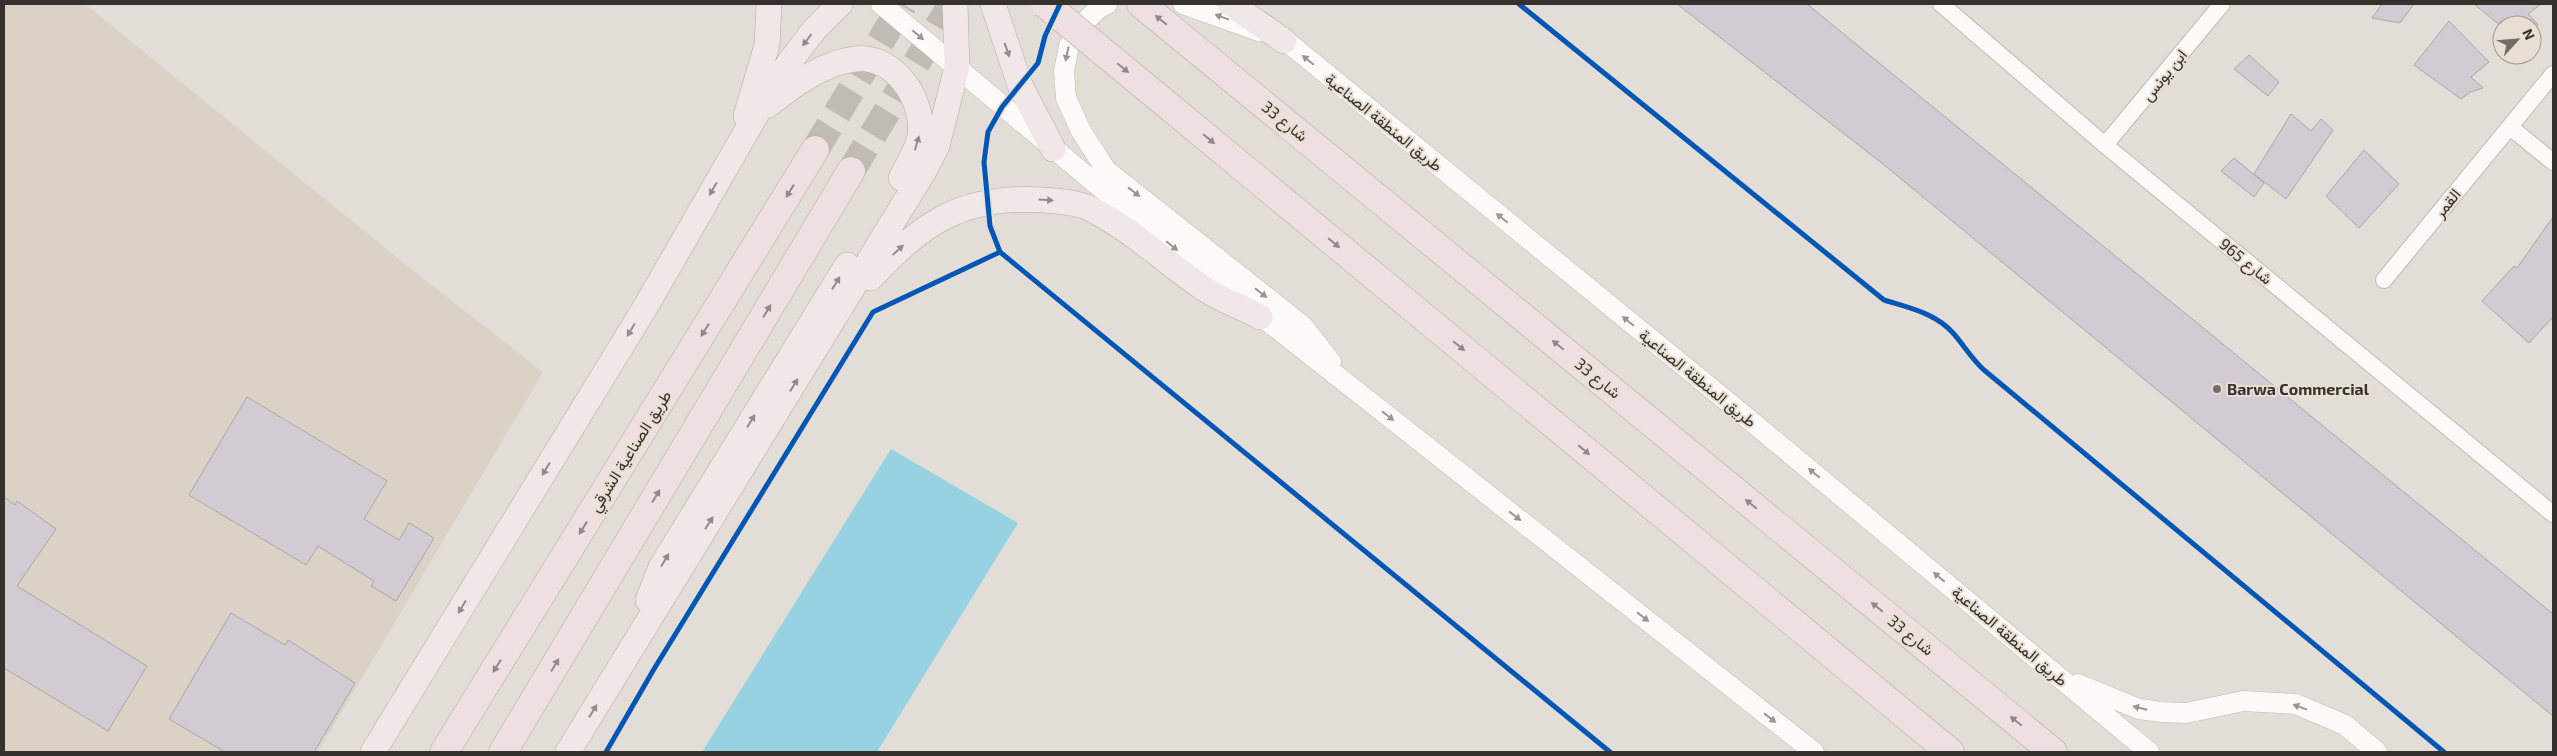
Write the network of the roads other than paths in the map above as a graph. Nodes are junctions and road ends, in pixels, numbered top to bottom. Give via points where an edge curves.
1 (769, 4) edge
2 (840, 4) edge
3 (881, 4) edge
4 (955, 4) edge
5 (993, 4) edge
6 (1045, 4) edge
7 (1107, 4) edge
8 (1142, 4) edge
9 (1183, 4) edge
10 (1231, 4) edge
11 (1246, 4) edge
12 (1258, 4) edge
13 (1941, 4) edge
14 (2222, 4) edge
15 (1284, 40) junction
16 (957, 67) junction
17 (2553, 74) edge
18 (758, 113) junction
19 (2510, 127) junction
20 (2105, 145) junction
21 (737, 147) junction
22 (1053, 149) junction
23 (815, 150) tunnel mouth
24 (2553, 162) edge
25 (851, 171) tunnel mouth
26 (2384, 280) dead end
27 (840, 311) junction
28 (1260, 317) junction
29 (1350, 385) junction
30 (2553, 514) edge
31 (619, 669) junction
32 (2058, 675) junction
33 (373, 752) edge
34 (444, 752) edge
35 (503, 752) edge
36 (568, 752) edge
37 (1814, 752) edge
38 (1950, 752) edge
39 (2053, 752) edge
40 (2150, 752) edge
41 (2377, 752) edge

1 - 21 main road via 767,45
2 -> 18 main road via 814,30 789,63
3 -> 16 street
4 - 16 main road
5 -> 22 main road via 1020,85
6 -> 38 highway, bridge
7 -> 29 street via 1082,25 1069,46 1064,71 1066,98 1080,131 1106,170 1303,326
39 -> 8 highway, شارع 33
15 -> 9 street
10 - 15 main road
11 - 15 street, طريق المنطقة الصناعية
12 - 15 main road
13 - 20 street, شارع 965
14 - 20 street, ابن يونس
32 -> 15 street, طريق المنطقة الصناعية
16 - 22 street
16 - 27 main road via 936,146
17 - 19 street, القمر
18 - 21 main road
31 -> 18 main road via 661,566 908,167 920,137 917,106 909,89 895,72 878,61 858,58 817,71
19 - 24 street
19 - 26 street, القمر
20 - 30 street, شارع 965
21 -> 33 main road via 646,306
22 -> 28 street
23 -> 34 highway, طريق الصناعية الشرقي
35 -> 25 highway
27 -> 28 main road via 897,250 927,225 962,209 1021,198 1054,200 1089,208 1129,232 1204,289
31 -> 27 main road
28 - 29 street
29 -> 37 street
36 -> 31 main road
32 - 40 street, طريق المنطقة الصناعية
41 -> 32 street via 2345,725 2296,704 2243,701 2186,713 2139,709

